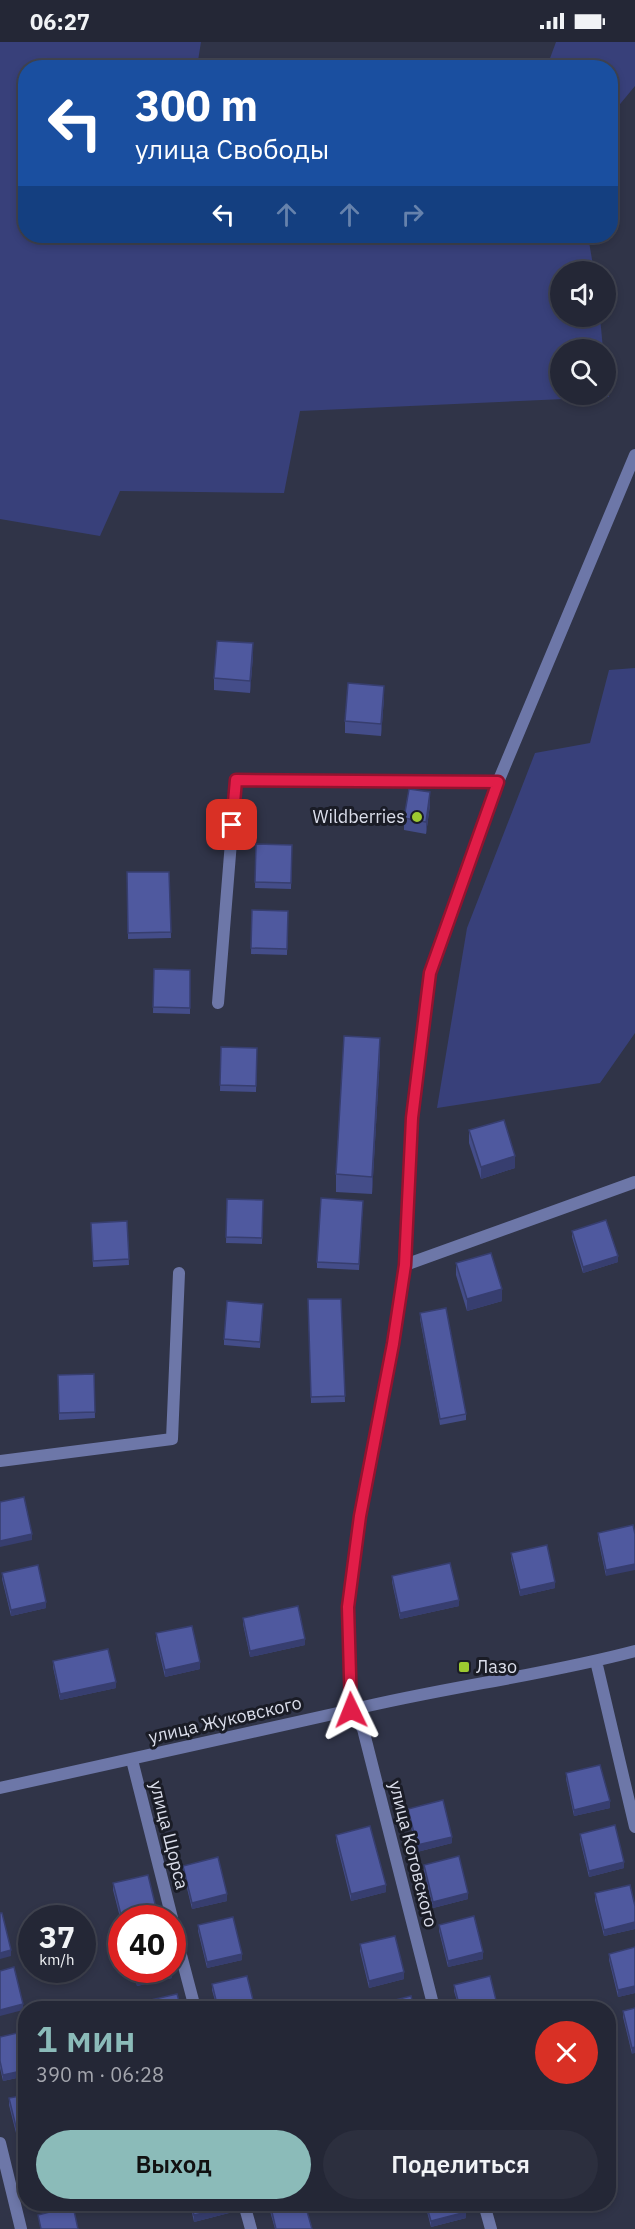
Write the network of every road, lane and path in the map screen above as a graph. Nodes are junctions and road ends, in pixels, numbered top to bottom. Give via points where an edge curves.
1 (635, 455) edge
2 (498, 782) junction
3 (218, 1003) dead end
4 (635, 1182) edge
5 (405, 1265) junction
6 (178, 1273) dead end
7 (0, 1461) edge
8 (635, 1651) edge
9 (596, 1661) junction
10 (351, 1710) junction
11 (132, 1760) junction
12 (0, 1788) edge
13 (635, 1827) edge
14 (168, 1905) edge
15 (186, 1974) edge
16 (193, 2001) edge
17 (432, 2001) edge
18 (0, 2143) edge
19 (246, 2211) edge
20 (486, 2211) edge
21 (21, 2229) edge
22 (251, 2229) edge
23 (490, 2229) edge

1 - 2 street
2 - 3 street via 236,780
2 - 5 street via 430,973 412,1118
4 - 5 street
5 - 10 street via 360,1516 348,1607
6 - 7 street via 172,1439
8 - 9 street, улица Жуковского
9 - 10 street, улица Жуковского
9 - 13 street
10 - 11 street, улица Жуковского
10 - 17 street, улица Котовского via 363,1728
11 - 12 street, улица Жуковского
11 - 14 street, улица Щорса
15 - 16 street, улица Щорса
18 - 21 street
19 - 22 street
20 - 23 street

